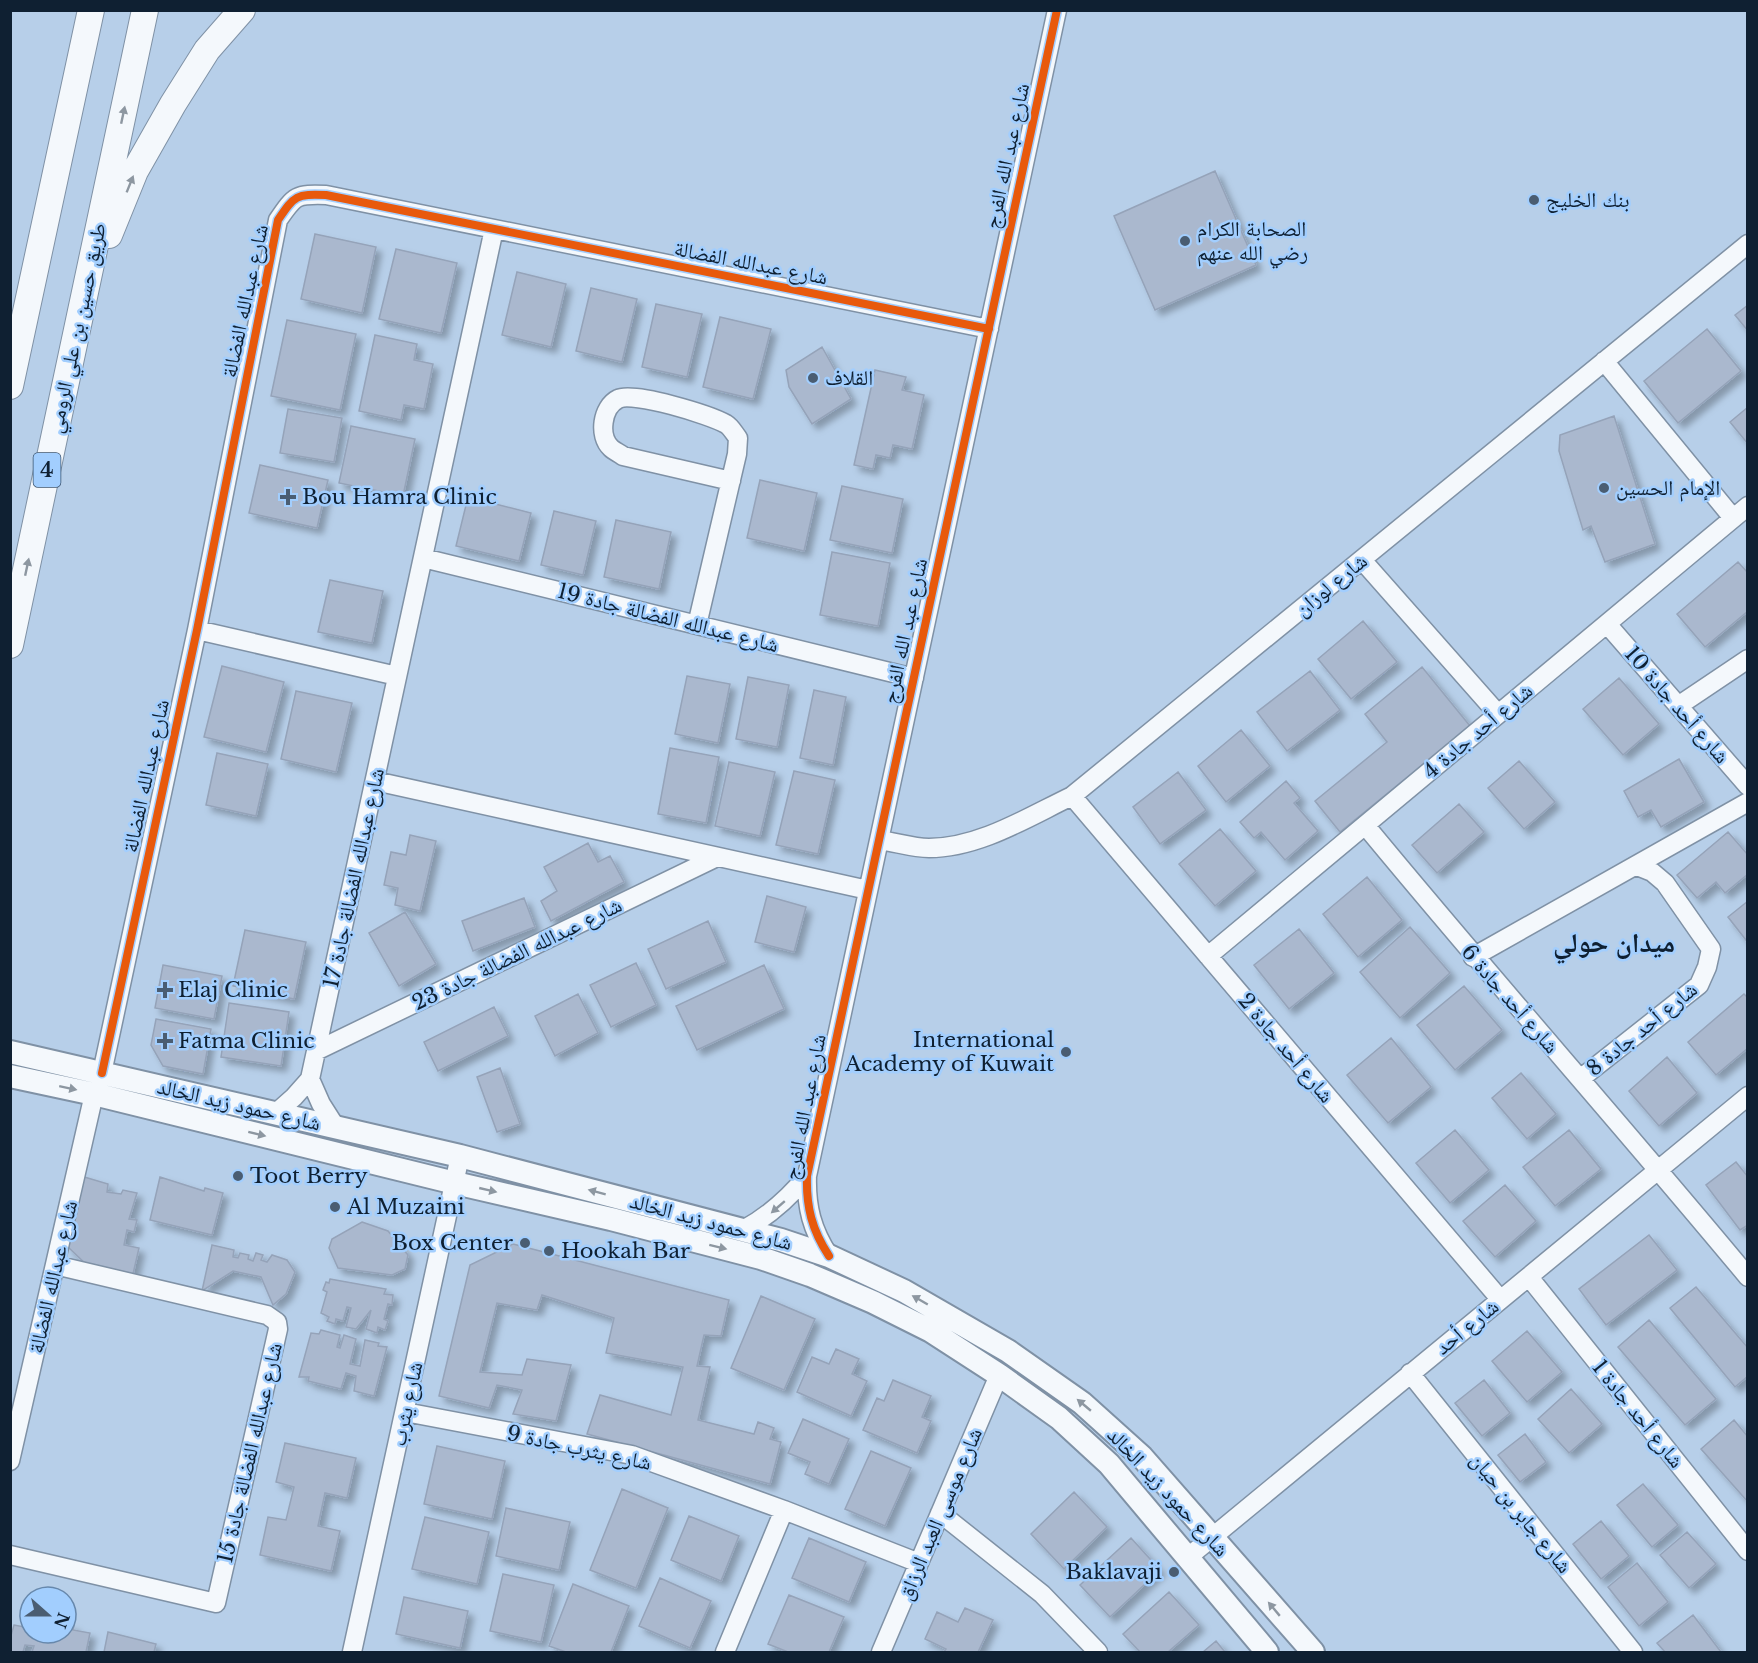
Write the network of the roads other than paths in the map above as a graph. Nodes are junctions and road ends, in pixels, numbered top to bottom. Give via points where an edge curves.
1 (74, 10) edge
2 (91, 10) edge
3 (145, 10) edge
4 (242, 10) edge
5 (1057, 10) edge
6 (494, 229) junction
7 (1748, 244) edge
8 (84, 296) junction
9 (28, 304) junction
10 (989, 328) junction
11 (1604, 361) junction
12 (10, 386) edge
13 (731, 481) junction
14 (1748, 506) edge
15 (1733, 518) junction
16 (423, 558) junction
17 (1362, 560) junction
18 (1607, 624) junction
19 (697, 625) junction
20 (197, 630) junction
21 (10, 645) edge
22 (1748, 659) edge
23 (397, 676) junction
24 (914, 678) junction
25 (1678, 706) junction
26 (1498, 714) junction
27 (375, 782) junction
28 (1748, 786) edge
29 (1072, 796) junction
30 (1748, 802) edge
31 (1365, 825) junction
32 (879, 840) junction
33 (717, 857) junction
34 (1637, 866) junction
35 (868, 890) junction
36 (1208, 956) junction
37 (1473, 957) junction
38 (316, 1051) junction
39 (10, 1052) edge
40 (10, 1076) edge
41 (310, 1079) junction
42 (1580, 1079) junction
43 (98, 1084) junction
44 (1748, 1096) edge
45 (276, 1113) junction
46 (335, 1126) junction
47 (460, 1156) junction
48 (1659, 1170) junction
49 (807, 1176) junction
50 (454, 1183) junction
51 (743, 1230) junction
52 (829, 1256) junction
53 (54, 1265) junction
54 (1529, 1277) junction
55 (1748, 1277) edge
56 (1500, 1299) junction
57 (1410, 1373) junction
58 (999, 1375) junction
59 (405, 1412) junction
60 (10, 1461) edge
61 (784, 1510) junction
62 (940, 1514) junction
63 (1212, 1536) junction
64 (1748, 1551) edge
65 (10, 1555) edge
66 (1187, 1558) junction
67 (919, 1563) junction
68 (352, 1653) edge
69 (725, 1653) edge
70 (881, 1653) edge
71 (1098, 1653) edge
72 (1267, 1653) edge
73 (1313, 1653) edge
74 (1633, 1653) edge

1 - 9 highway
2 - 9 highway
8 -> 3 highway, طريق حسين بن علي الرومي / 4
8 -> 4 highway via 135,171 207,50
5 - 10 street, شارع عبد الله الفرج
6 - 10 street, شارع عبدالله الفضالة
6 - 16 street, شارع عبدالله الفضالة جادة 17
6 - 20 street, شارع عبدالله الفضالة via 326,195 302,194 291,201 278,220
7 - 11 street, شارع لوزان
21 -> 8 highway, طريق حسين بن علي الرومي / 4
9 - 12 highway
10 - 24 street, شارع عبد الله الفرج
11 - 15 street
11 - 17 street, شارع لوزان
13 - 13 street via 738,438 728,425 701,413 632,397 618,399 608,410 603,423 604,437 610,448 623,456
13 - 19 street
14 - 15 street, شارع أحد جادة 4
15 - 18 street, شارع أحد جادة 4
16 - 19 street, شارع عبدالله الفضالة جادة 19
16 - 23 street, شارع عبدالله الفضالة جادة 17
17 - 26 street
17 - 29 street, شارع لوزان
18 - 25 street, شارع أحد جادة 10
18 - 26 street, شارع أحد جادة 4
19 - 24 street, شارع عبدالله الفضالة جادة 19
20 - 23 street
20 - 43 street, شارع عبدالله الفضالة
22 - 25 street
23 - 27 street, شارع عبدالله الفضالة جادة 17
24 - 32 street, شارع عبد الله الفرج
25 - 28 street, شارع أحد جادة 10
26 - 31 street, شارع أحد جادة 4
27 - 33 street
27 - 38 street, شارع عبدالله الفضالة جادة 17
29 - 32 street, شارع لوزان via 964,844 928,848
29 - 36 street, شارع أحد جادة 2
30 - 34 street
31 - 36 street, شارع أحد جادة 4
31 - 37 street, شارع أحد جادة 6
32 - 35 street, شارع عبد الله الفرج
33 - 35 street
33 - 38 street, شارع عبدالله الفضالة جادة 23
34 - 37 street
34 - 42 street, شارع أحد جادة 8 via 1665,883 1711,949 1707,967 1699,985
35 - 49 street, شارع عبد الله الفرج
36 - 56 street, شارع أحد جادة 2
37 - 42 street, شارع أحد جادة 6
38 - 41 street, شارع عبدالله الفضالة جادة 17
39 - 43 main road, شارع حمود زيد الخالد
40 -> 43 main road, شارع حمود زيد الخالد
41 - 45 street, شارع عبدالله الفضالة جادة 17
41 - 46 street
42 - 48 street, شارع أحد جادة 6
43 - 45 main road, شارع حمود زيد الخالد
43 -> 50 main road, شارع حمود زيد الخالد
43 - 53 street, شارع عبدالله الفضالة
44 - 48 street, شارع أحد
45 - 46 main road, شارع حمود زيد الخالد
46 - 47 main road, شارع حمود زيد الخالد
47 - 50 street, شارع يثرب
51 -> 47 main road, شارع حمود زيد الخالد
48 - 54 street, شارع أحد
48 - 55 street, شارع أحد جادة 6
49 -> 51 street, شارع عبد الله الفرج via 772,1213
49 - 52 street, شارع عبد الله الفرج via 806,1193 813,1226
50 -> 58 main road, شارع حمود زيد الخالد via 611,1219 761,1258 810,1275 931,1331
50 - 59 street, شارع يثرب
51 - 52 main road, شارع حمود زيد الخالد
63 -> 52 main road, شارع حمود زيد الخالد via 1142,1457 1082,1403 1008,1351 904,1292
53 - 60 street, شارع عبدالله الفضالة
53 - 65 street, شارع عبدالله الفضالة جادة 15 via 267,1315 277,1322 277,1336 216,1603
54 - 56 street, شارع أحد
54 - 64 street, شارع أحد جادة 1
56 - 57 street, شارع أحد
57 - 63 street, شارع أحد
57 - 74 street, شارع جابر بن حيان
58 - 62 street, شارع موسى العبد الرزاق
58 - 66 main road, شارع حمود زيد الخالد via 1059,1418 1109,1464
59 - 61 street, شارع يثرب جادة 9 via 632,1455
59 - 68 street, شارع يثرب
61 - 67 street, شارع يثرب جادة 9
61 - 69 street
62 - 67 street, شارع موسى العبد الرزاق
62 - 71 street via 1042,1594
63 - 66 street, شارع أحد
73 -> 63 main road, شارع حمود زيد الخالد
66 - 72 main road, شارع حمود زيد الخالد
67 - 70 street, شارع موسى العبد الرزاق

